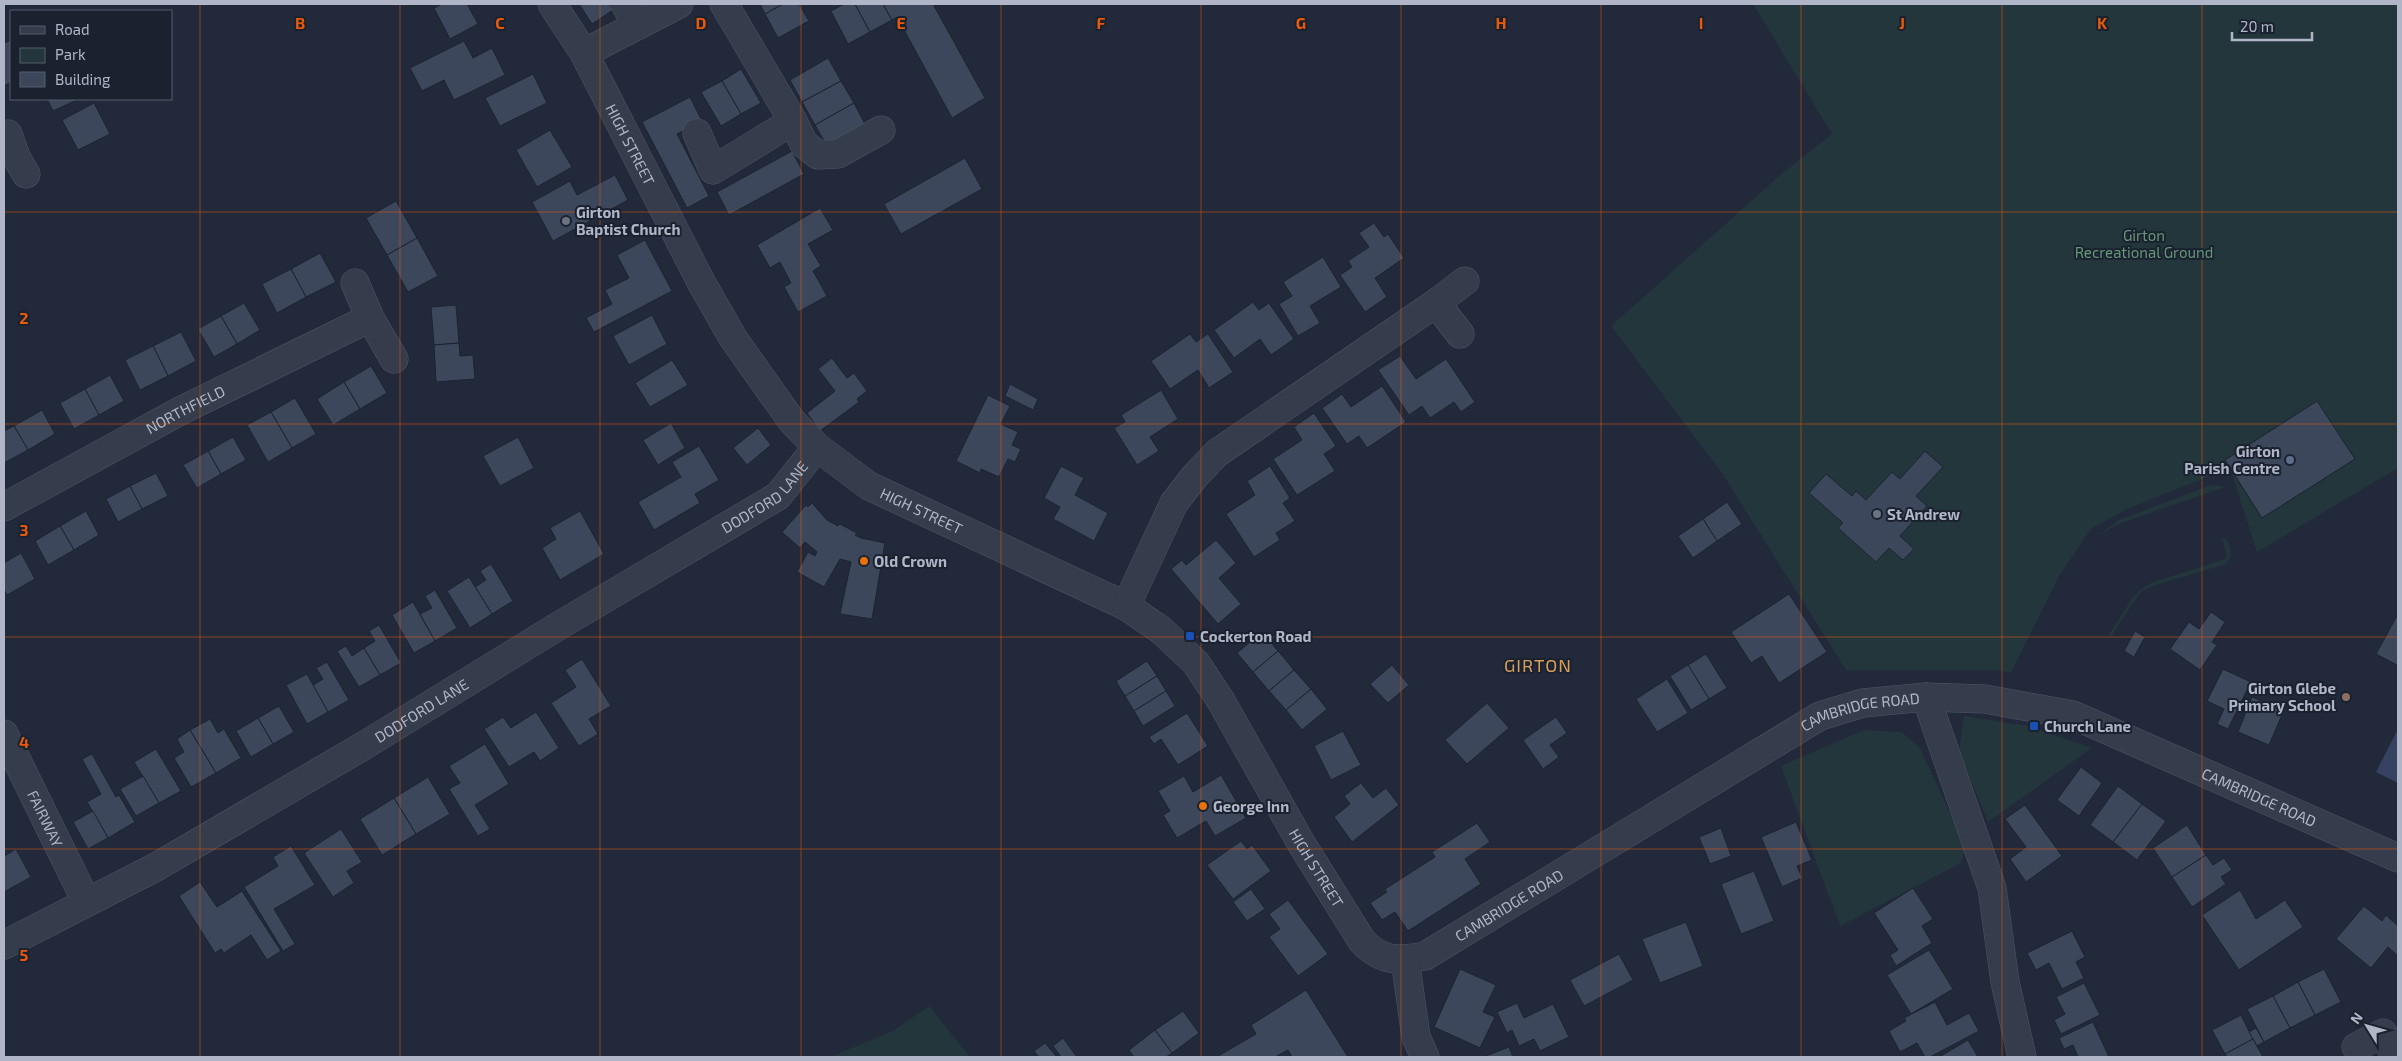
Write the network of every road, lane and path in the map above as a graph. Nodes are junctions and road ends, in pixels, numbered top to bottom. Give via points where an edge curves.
1 (552, 4) edge
2 (680, 4) edge
3 (724, 4) edge
4 (631, 15) edge
5 (584, 53) junction
6 (793, 121) junction
7 (881, 130) dead end
8 (697, 133) dead end
9 (1465, 281) dead end
10 (355, 283) dead end
11 (1436, 303) junction
12 (370, 318) junction
13 (1460, 334) dead end
14 (394, 359) dead end
15 (817, 447) junction
16 (4, 507) edge
17 (1126, 606) junction
18 (1926, 697) junction
19 (4, 734) edge
20 (2398, 858) edge
21 (86, 901) junction
22 (1362, 941) joint
23 (4, 945) edge
24 (1406, 959) junction
25 (2356, 1047) dead end
26 (1425, 1057) edge
27 (2022, 1057) edge
28 (2396, 1057) edge

1 - 5 street, HIGH STREET
2 - 4 street
3 - 6 street
4 - 5 street
5 - 15 street, HIGH STREET via 733,338 791,420
6 - 7 street via 804,144 818,156 838,154
6 - 8 street via 713,170
9 - 11 street
10 - 12 street
11 - 13 street
11 - 17 street via 1217,453 1174,502
12 - 14 street
12 - 16 street, NORTHFIELD via 182,410
15 - 17 street, HIGH STREET via 869,486
15 - 21 street, DODFORD LANE via 778,496 348,755 156,867
17 - 22 street, HIGH STREET via 1162,630 1196,663
18 - 20 street, CAMBRIDGE ROAD via 1985,699 2073,715
18 - 24 street, CAMBRIDGE ROAD via 1863,703 1820,716 1425,956
18 - 27 street via 1992,888 2005,982
19 - 21 street, FAIRWAY
21 - 23 street, DODFORD LANE
22 - 24 street, CAMBRIDGE ROAD via 1372,952 1384,958
24 - 26 street via 1416,1037
25 - 28 street via 2383,1033

